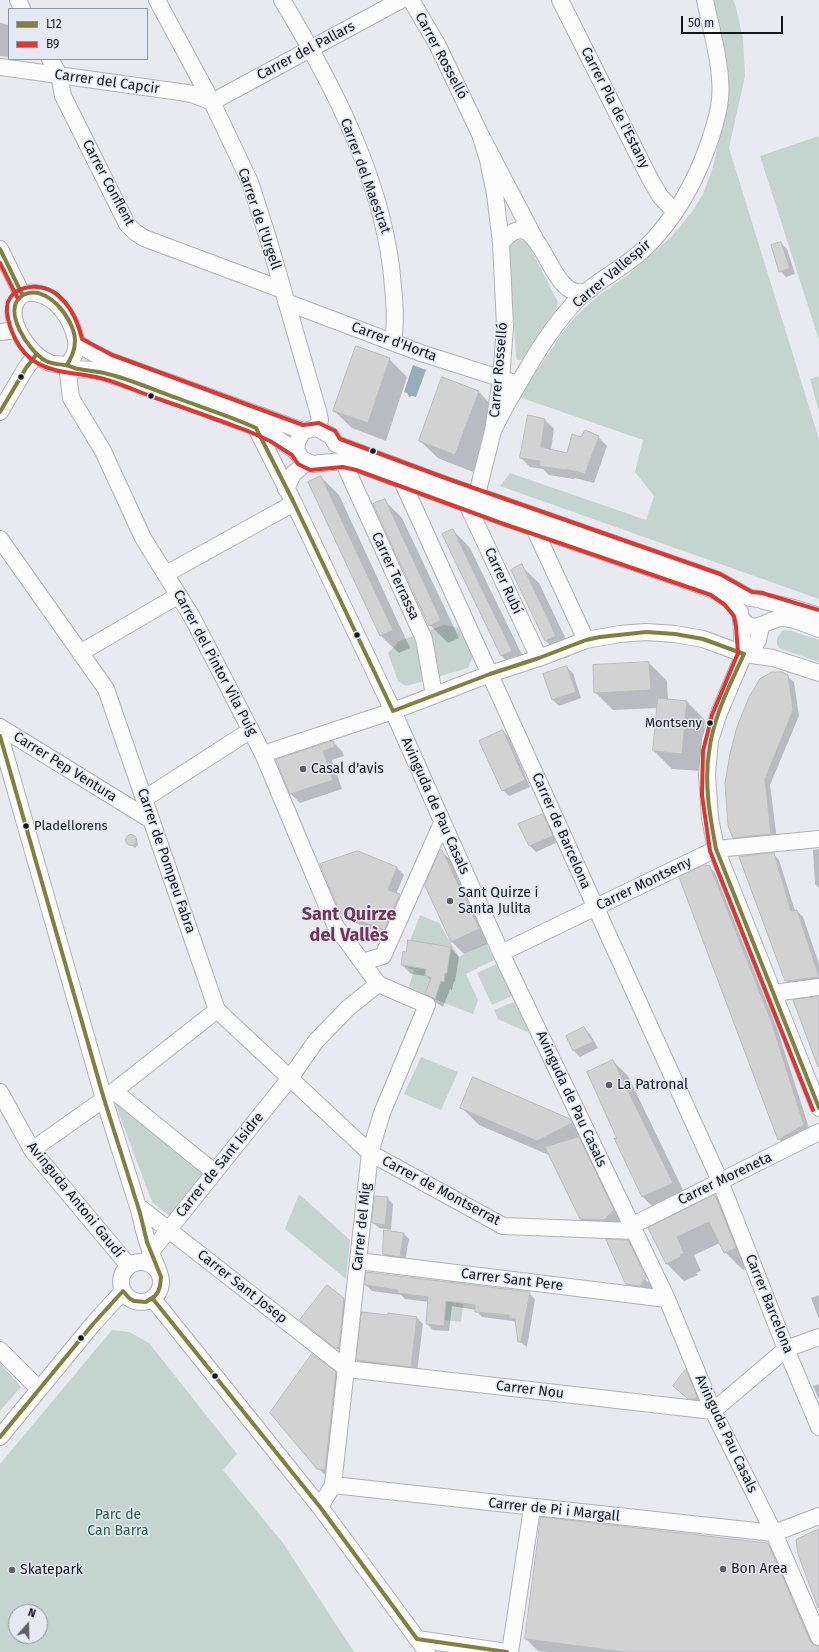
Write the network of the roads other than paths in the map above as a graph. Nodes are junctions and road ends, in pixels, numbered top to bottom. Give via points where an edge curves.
1 (157, 0) edge
2 (282, 0) edge
3 (401, 0) edge
4 (411, 0) edge
5 (560, 0) edge
6 (705, 0) edge
7 (311, 48) junction
8 (51, 60) edge
9 (0, 67) edge
10 (59, 75) junction
11 (212, 102) junction
12 (480, 134) junction
13 (675, 212) junction
14 (535, 239) junction
15 (501, 243) junction
16 (0, 249) edge
17 (591, 289) junction
18 (22, 294) junction
19 (284, 296) junction
20 (10, 321) edge
21 (0, 332) edge
22 (393, 342) junction
23 (76, 343) junction
24 (36, 355) junction
25 (533, 358) junction
26 (67, 365) junction
27 (502, 374) junction
28 (519, 383) junction
29 (0, 412) edge
30 (256, 428) junction
31 (310, 430) junction
32 (493, 431) junction
33 (336, 444) junction
34 (302, 457) junction
35 (342, 460) junction
36 (326, 462) junction
37 (402, 481) junction
38 (286, 489) junction
39 (472, 499) junction
40 (294, 503) junction
41 (534, 528) junction
42 (0, 539) edge
43 (166, 574) junction
44 (179, 595) junction
45 (757, 600) junction
46 (741, 616) junction
47 (819, 616) edge
48 (763, 625) junction
49 (819, 629) edge
50 (586, 640) junction
51 (80, 653) junction
52 (744, 654) junction
53 (539, 658) junction
54 (819, 673) edge
55 (490, 674) junction
56 (434, 695) junction
57 (393, 711) junction
58 (0, 727) edge
59 (251, 730) junction
60 (0, 736) edge
61 (263, 754) junction
62 (144, 799) junction
63 (150, 817) junction
64 (442, 823) junction
65 (819, 839) edge
66 (716, 849) junction
67 (596, 907) junction
68 (501, 953) junction
69 (362, 962) junction
70 (378, 984) junction
71 (819, 987) edge
72 (774, 993) junction
73 (217, 1010) junction
74 (290, 1078) junction
75 (0, 1092) edge
76 (109, 1095) junction
77 (819, 1108) edge
78 (819, 1132) edge
79 (32, 1150) junction
80 (370, 1153) junction
81 (214, 1172) junction
82 (720, 1181) junction
83 (138, 1206) junction
84 (632, 1228) junction
85 (169, 1230) junction
86 (150, 1253) junction
87 (358, 1261) junction
88 (129, 1266) junction
89 (159, 1272) junction
90 (123, 1291) junction
91 (153, 1299) junction
92 (667, 1299) junction
93 (819, 1337) edge
94 (786, 1349) junction
95 (0, 1350) edge
96 (347, 1369) junction
97 (39, 1389) junction
98 (713, 1411) junction
99 (819, 1427) edge
100 (0, 1437) edge
101 (334, 1485) junction
102 (320, 1507) junction
103 (532, 1508) junction
104 (819, 1516) edge
105 (774, 1534) junction
106 (819, 1637) edge
107 (417, 1639) junction
108 (427, 1652) edge
109 (508, 1652) edge

1 - 11 street, Carrer de l'Urgell
2 - 7 street, Carrer del Maestrat
3 - 7 street, Carrer del Pallars
4 - 12 street, Carrer Rosselló via 437,44
5 - 13 street, Carrer Pla de l'Estany via 649,177 660,196
6 - 13 street, Carrer Vallespir via 719,72 720,98 715,124 701,166
7 - 11 street, Carrer del Pallars
7 - 22 street, Carrer del Maestrat via 352,132 386,233 392,266 395,309
8 - 10 street, Carrer Conflent
9 - 10 street, Carrer del Capcir
10 - 11 street, Carrer del Capcir via 192,94
10 - 19 street, Carrer Conflent via 63,96 127,224 135,232
11 - 19 street, Carrer de l'Urgell via 250,182
12 - 14 street, Carrer Rosselló
12 - 15 street, Carrer Rosselló via 495,194
13 - 17 street, Carrer Vallespir via 659,235 642,251
14 - 15 street via 525,231 519,230 511,233
14 - 17 street, Carrer Rosselló via 566,288 581,292
15 - 27 street, Carrer Rosselló via 505,326
16 - 18 street
17 - 25 street, Carrer Vallespir via 580,297 561,319
18 - 20 street via 17,300
18 - 23 street via 42,294 51,298 69,319
19 - 22 street, Carrer d'Horta
19 - 31 street, Carrer de l'Urgell via 320,420
20 - 21 street
20 - 24 street
22 - 27 street, Carrer d'Horta
23 - 26 street via 73,359
23 - 31 street via 110,361
24 - 26 street via 47,362
24 - 29 street
25 - 27 street
25 - 28 street, Carrer Vallespir
26 - 30 street via 76,369 97,370
26 - 43 street, Carrer del Pintor Vila Puig via 71,398 104,450 143,538
27 - 28 street via 510,382
27 - 32 street, Carrer Rosselló
28 - 32 street, Carrer Vallespir
30 - 34 street via 273,436
30 - 38 street
31 - 33 street via 331,436
31 - 34 street via 297,442
32 - 39 street, Carrer Rosselló
33 - 36 street
33 - 39 street
34 - 36 street via 312,464
34 - 38 street
35 - 36 street
35 - 37 street
35 - 56 street, Carrer Terrassa via 424,639
37 - 39 street
37 - 55 street, Carrer de Barcelona
38 - 40 street, Avinguda de Pau Casals
39 - 41 street
39 - 45 street via 718,580
39 - 53 street, Carrer Rubí
40 - 43 street
40 - 57 street, Avinguda de Pau Casals
41 - 46 street via 714,590 728,598
41 - 50 street
42 - 51 street, Carrer de Pompeu Fabra
43 - 44 street, Carrer del Pintor Vila Puig
44 - 51 street
44 - 59 street, Carrer del Pintor Vila Puig
45 - 46 street via 746,601 741,607
45 - 47 street
45 - 48 street via 769,609 768,620
46 - 48 street via 747,625
46 - 52 street
48 - 49 street via 782,618
48 - 52 street via 754,648
50 - 52 street via 646,632 675,634 704,639
50 - 53 street
51 - 62 street, Carrer de Pompeu Fabra via 106,689
52 - 54 street via 773,658
52 - 66 street via 710,740 710,818
53 - 55 street
55 - 56 street
55 - 67 street, Carrer de Barcelona
56 - 57 street
57 - 61 street
57 - 64 street, Avinguda de Pau Casals
58 - 63 street, Carrer Pep Ventura via 146,817
59 - 61 street, Carrer del Pintor Vila Puig
59 - 62 street
60 - 76 street
61 - 69 street, Carrer del Pintor Vila Puig via 335,925
62 - 63 street, Carrer de Pompeu Fabra
63 - 73 street, Carrer de Pompeu Fabra
64 - 68 street, Avinguda de Pau Casals
64 - 69 street via 383,956
65 - 66 street, Carrer Montseny
66 - 67 street, Carrer Montseny
66 - 72 street
67 - 68 street, Carrer Montseny
67 - 82 street, Carrer de Barcelona
68 - 84 street, Avinguda de Pau Casals
69 - 70 street, Carrer del Pintor Vila Puig
70 - 74 street, Carrer de Sant Isidre via 348,1008 316,1041
70 - 80 street, Carrer del Mig via 427,1005 382,1113
71 - 72 street
72 - 77 street
73 - 74 street, Carrer de Pompeu Fabra
73 - 76 street
74 - 80 street, Carrer de Pompeu Fabra
74 - 81 street, Carrer de Sant Isidre
75 - 79 street, Avinguda Antoni Gaudí
76 - 79 street
76 - 81 street
76 - 83 street
78 - 82 street, Carrer Moreneta
79 - 88 street, Avinguda Antoni Gaudí
80 - 84 street, Carrer de Montserrat via 503,1226
80 - 87 street, Carrer del Mig
81 - 85 street, Carrer de Sant Isidre
82 - 84 street, Carrer Moreneta
82 - 94 street, Carrer Barcelona
83 - 85 street, Carrer Sant Josep
83 - 86 street
84 - 92 street, Avinguda Pau Casals
85 - 86 street, Carrer de Sant Isidre
85 - 96 street, Carrer Sant Josep
86 - 89 street
87 - 92 street, Carrer Sant Pere
87 - 96 street, Carrer del Mig
88 - 89 street via 142,1262 154,1266
88 - 90 street via 122,1276
89 - 91 street via 162,1278 161,1287
90 - 91 street via 136,1301
90 - 97 street
91 - 102 street
92 - 98 street, Avinguda Pau Casals
93 - 94 street
94 - 98 street
94 - 99 street, Carrer Barcelona
95 - 97 street
96 - 98 street, Carrer Nou
96 - 101 street, Carrer del Mig
97 - 100 street
98 - 105 street, Avinguda Pau Casals
101 - 102 street, Carrer del Mig
101 - 103 street, Carrer de Pi i Margall
102 - 107 street
103 - 105 street, Carrer de Pi i Margall
103 - 109 street
104 - 105 street
105 - 106 street, Avinguda Pau Casals
107 - 108 street
107 - 109 street

